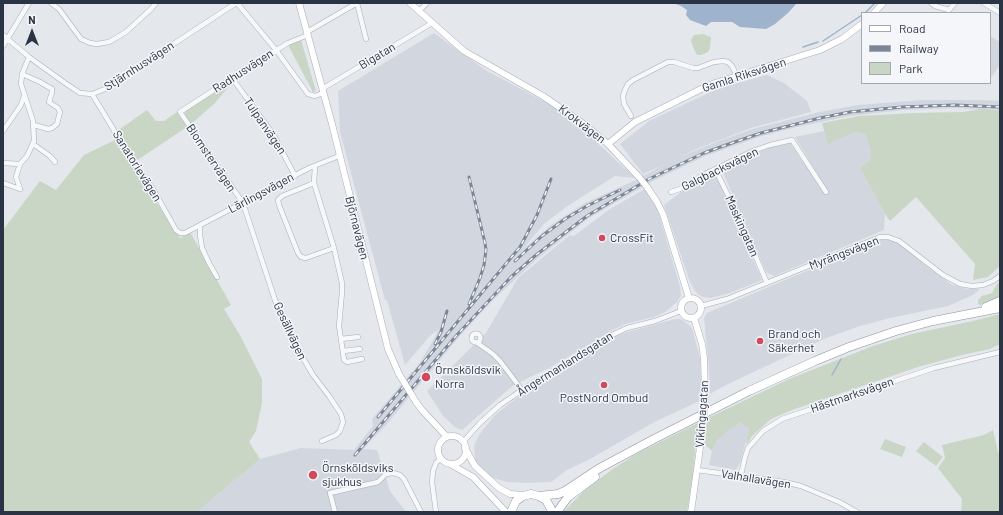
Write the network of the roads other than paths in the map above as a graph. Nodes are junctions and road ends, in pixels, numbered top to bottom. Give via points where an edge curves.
1 (30, 3) edge
2 (51, 3) edge
3 (156, 3) edge
4 (236, 3) edge
5 (299, 3) edge
6 (357, 3) edge
7 (410, 3) edge
8 (427, 3) edge
9 (883, 3) edge
10 (931, 3) edge
11 (955, 3) edge
12 (984, 3) edge
13 (57, 5) edge
14 (419, 11) junction
15 (875, 12) edge
16 (1000, 13) edge
17 (432, 23) junction
18 (861, 25) edge
19 (308, 33) junction
20 (5, 37) edge
21 (366, 38) dead end
22 (3, 46) edge
23 (276, 50) junction
24 (29, 57) junction
25 (22, 74) junction
26 (737, 76) junction
27 (232, 78) junction
28 (323, 91) junction
29 (92, 94) junction
30 (24, 96) junction
31 (180, 112) joint
32 (631, 116) dead end
33 (34, 125) junction
34 (3, 131) edge
35 (33, 144) junction
36 (608, 144) junction
37 (339, 156) junction
38 (55, 162) dead end
39 (3, 164) edge
40 (20, 164) junction
41 (315, 166) junction
42 (715, 169) junction
43 (295, 176) junction
44 (3, 182) edge
45 (314, 183) junction
46 (671, 192) dead end
47 (826, 192) dead end
48 (243, 204) junction
49 (200, 226) junction
50 (185, 233) joint
51 (334, 248) junction
52 (1000, 276) edge
53 (218, 277) dead end
54 (767, 283) junction
55 (689, 298) junction
56 (1000, 301) edge
57 (701, 306) junction
58 (1000, 308) edge
59 (681, 311) junction
60 (966, 315) junction
61 (694, 318) junction
62 (358, 337) dead end
63 (341, 339) junction
64 (478, 343) dead end
65 (360, 348) dead end
66 (1000, 350) edge
67 (343, 351) junction
68 (362, 359) dead end
69 (522, 390) junction
70 (447, 437) junction
71 (322, 442) dead end
72 (464, 445) junction
73 (441, 458) junction
74 (449, 463) junction
75 (610, 463) junction
76 (697, 470) junction
77 (741, 475) junction
78 (594, 477) junction
79 (527, 495) junction
80 (539, 496) junction
81 (854, 511) edge
82 (335, 512) edge
83 (421, 512) edge
84 (436, 512) edge
85 (506, 512) edge
86 (511, 512) edge
87 (552, 512) edge
88 (557, 512) edge
89 (563, 512) edge
90 (691, 512) edge

1 - 20 street
2 - 13 street
3 - 13 street via 126,32 101,44 90,43 81,38
4 - 23 street
4 - 29 street, Stjärnhusvägen via 105,89
5 - 19 street, Björnavägen
6 - 19 street, Radhusvägen
6 - 21 street
7 - 14 street, Krokvägen
8 - 14 street
9 - 15 street
10 - 11 street via 949,10
12 - 16 street
14 - 17 street, Krokvägen
17 - 28 street, Bigatan
17 - 36 street, Krokvägen via 464,51 556,105
18 - 26 street, Gamla Riksvägen via 842,39 820,50
19 - 23 street, Radhusvägen
19 - 28 street, Björnavägen
20 - 22 street
20 - 24 street, Stjärnhusvägen
23 - 27 street, Radhusvägen
23 - 28 street via 308,94 315,96
24 - 25 street
24 - 29 street, Stjärnhusvägen via 78,92
25 - 30 street
25 - 33 street via 52,90 49,102 60,112 57,124 52,128
26 - 32 street via 732,66 723,61 698,68 668,62 628,84 623,96 624,104
26 - 36 street, Gamla Riksvägen via 703,88 652,113
27 - 31 street, Radhusvägen
27 - 43 street, Tulpanvägen via 273,134
28 - 37 street, Björnavägen
29 - 50 street, Sanatorievägen via 176,230
30 - 33 street
30 - 34 street via 21,105
31 - 48 street, Blomstervägen
33 - 35 street
35 - 38 street
35 - 40 street via 28,156
36 - 55 street, Krokvägen, bridge via 647,187 657,202
37 - 41 street, Lärlingsvägen
37 - 70 street, Björnavägen, bridge via 388,349 416,402
39 - 40 street
40 - 44 street via 16,177 20,189
41 - 43 street, Lärlingsvägen
41 - 45 street
42 - 46 street, Galgbacksvägen
42 - 47 street, Galgbacksvägen via 753,151 792,140
42 - 54 street, Maskingatan
43 - 48 street, Lärlingsvägen
45 - 51 street
45 - 51 street via 282,196 278,202 301,257 306,258
48 - 49 street, Lärlingsvägen
48 - 71 street, Gesällvägen via 276,300 293,339 312,375 341,414 343,425 340,431
49 - 50 street, Lärlingsvägen
49 - 53 street via 202,248
51 - 63 street via 342,287 339,324
52 - 54 street, Myrängsvägen via 983,285 960,284 888,236
54 - 57 street, Myrängsvägen via 722,301
55 - 57 street via 696,299
55 - 59 street via 682,302
56 - 60 highway
57 - 61 street via 700,312
58 - 60 highway
59 - 61 street via 686,317
59 - 69 street, Ångermanlandsgatan via 615,333
60 - 75 highway via 896,331 815,361 749,391
61 - 76 street, Vikingagatan, bridge via 704,358 705,398
62 - 63 street
63 - 67 street
64 - 69 street via 500,361
65 - 67 street
66 - 77 street, Hästmarksvägen via 934,368 782,419 763,431 748,448
67 - 68 street via 344,360 347,362
69 - 72 street, Ångermanlandsgatan via 487,417
70 - 72 street via 456,437
70 - 73 street via 439,447
72 - 74 street via 465,454 461,460
72 - 79 street via 475,466 499,488 510,494
73 - 74 street
73 - 84 street via 432,471
74 - 85 street via 477,481
75 - 78 highway
75 - 80 highway via 565,491
76 - 77 street, Valhallavägen
76 - 90 street, Vikingagatan
77 - 81 street, Valhallavägen via 801,486
78 - 88 highway via 568,497
78 - 89 highway
79 - 80 highway
79 - 86 highway via 516,501
80 - 87 highway via 548,503
82 - 83 street via 330,493 378,482 386,474 393,473 404,479

